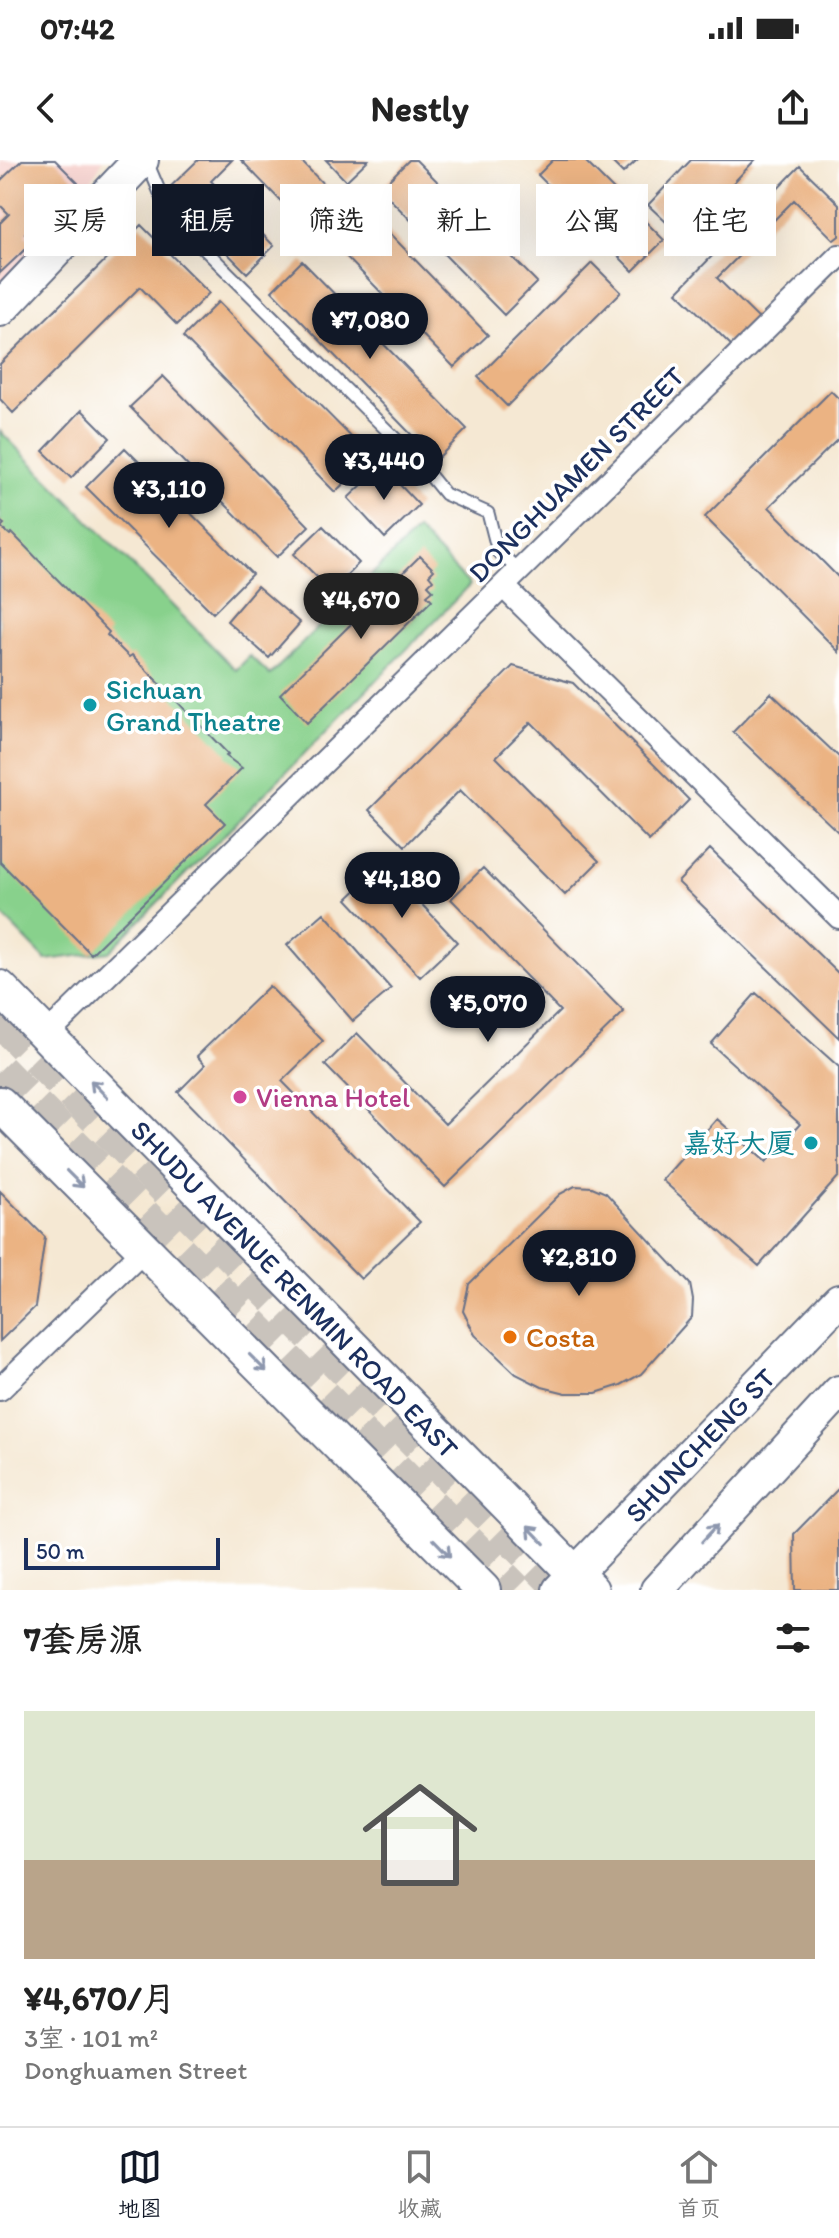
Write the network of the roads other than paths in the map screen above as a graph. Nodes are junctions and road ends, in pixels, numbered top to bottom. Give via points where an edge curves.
1 (144, 160) edge
2 (836, 265) edge
3 (0, 309) edge
4 (512, 580) junction
5 (839, 917) edge
6 (0, 988) edge
7 (46, 1035) junction
8 (0, 1104) edge
9 (145, 1249) junction
10 (839, 1300) edge
11 (0, 1389) edge
12 (839, 1392) edge
13 (575, 1585) edge
14 (483, 1590) edge
15 (657, 1590) edge

1 - 3 main road
1 - 4 lane via 169,214 445,494 488,513
2 - 4 street, DONGHUAMEN STREET
4 - 5 street
4 - 7 street, DONGHUAMEN STREET
6 - 7 main road, SHUDU AVENUE RENMIN ROAD EAST
13 -> 7 main road, SHUDU AVENUE RENMIN ROAD EAST
8 -> 9 main road
9 - 11 street
9 -> 14 main road
10 - 13 main road, SHUNCHENG ST
15 -> 12 main road

